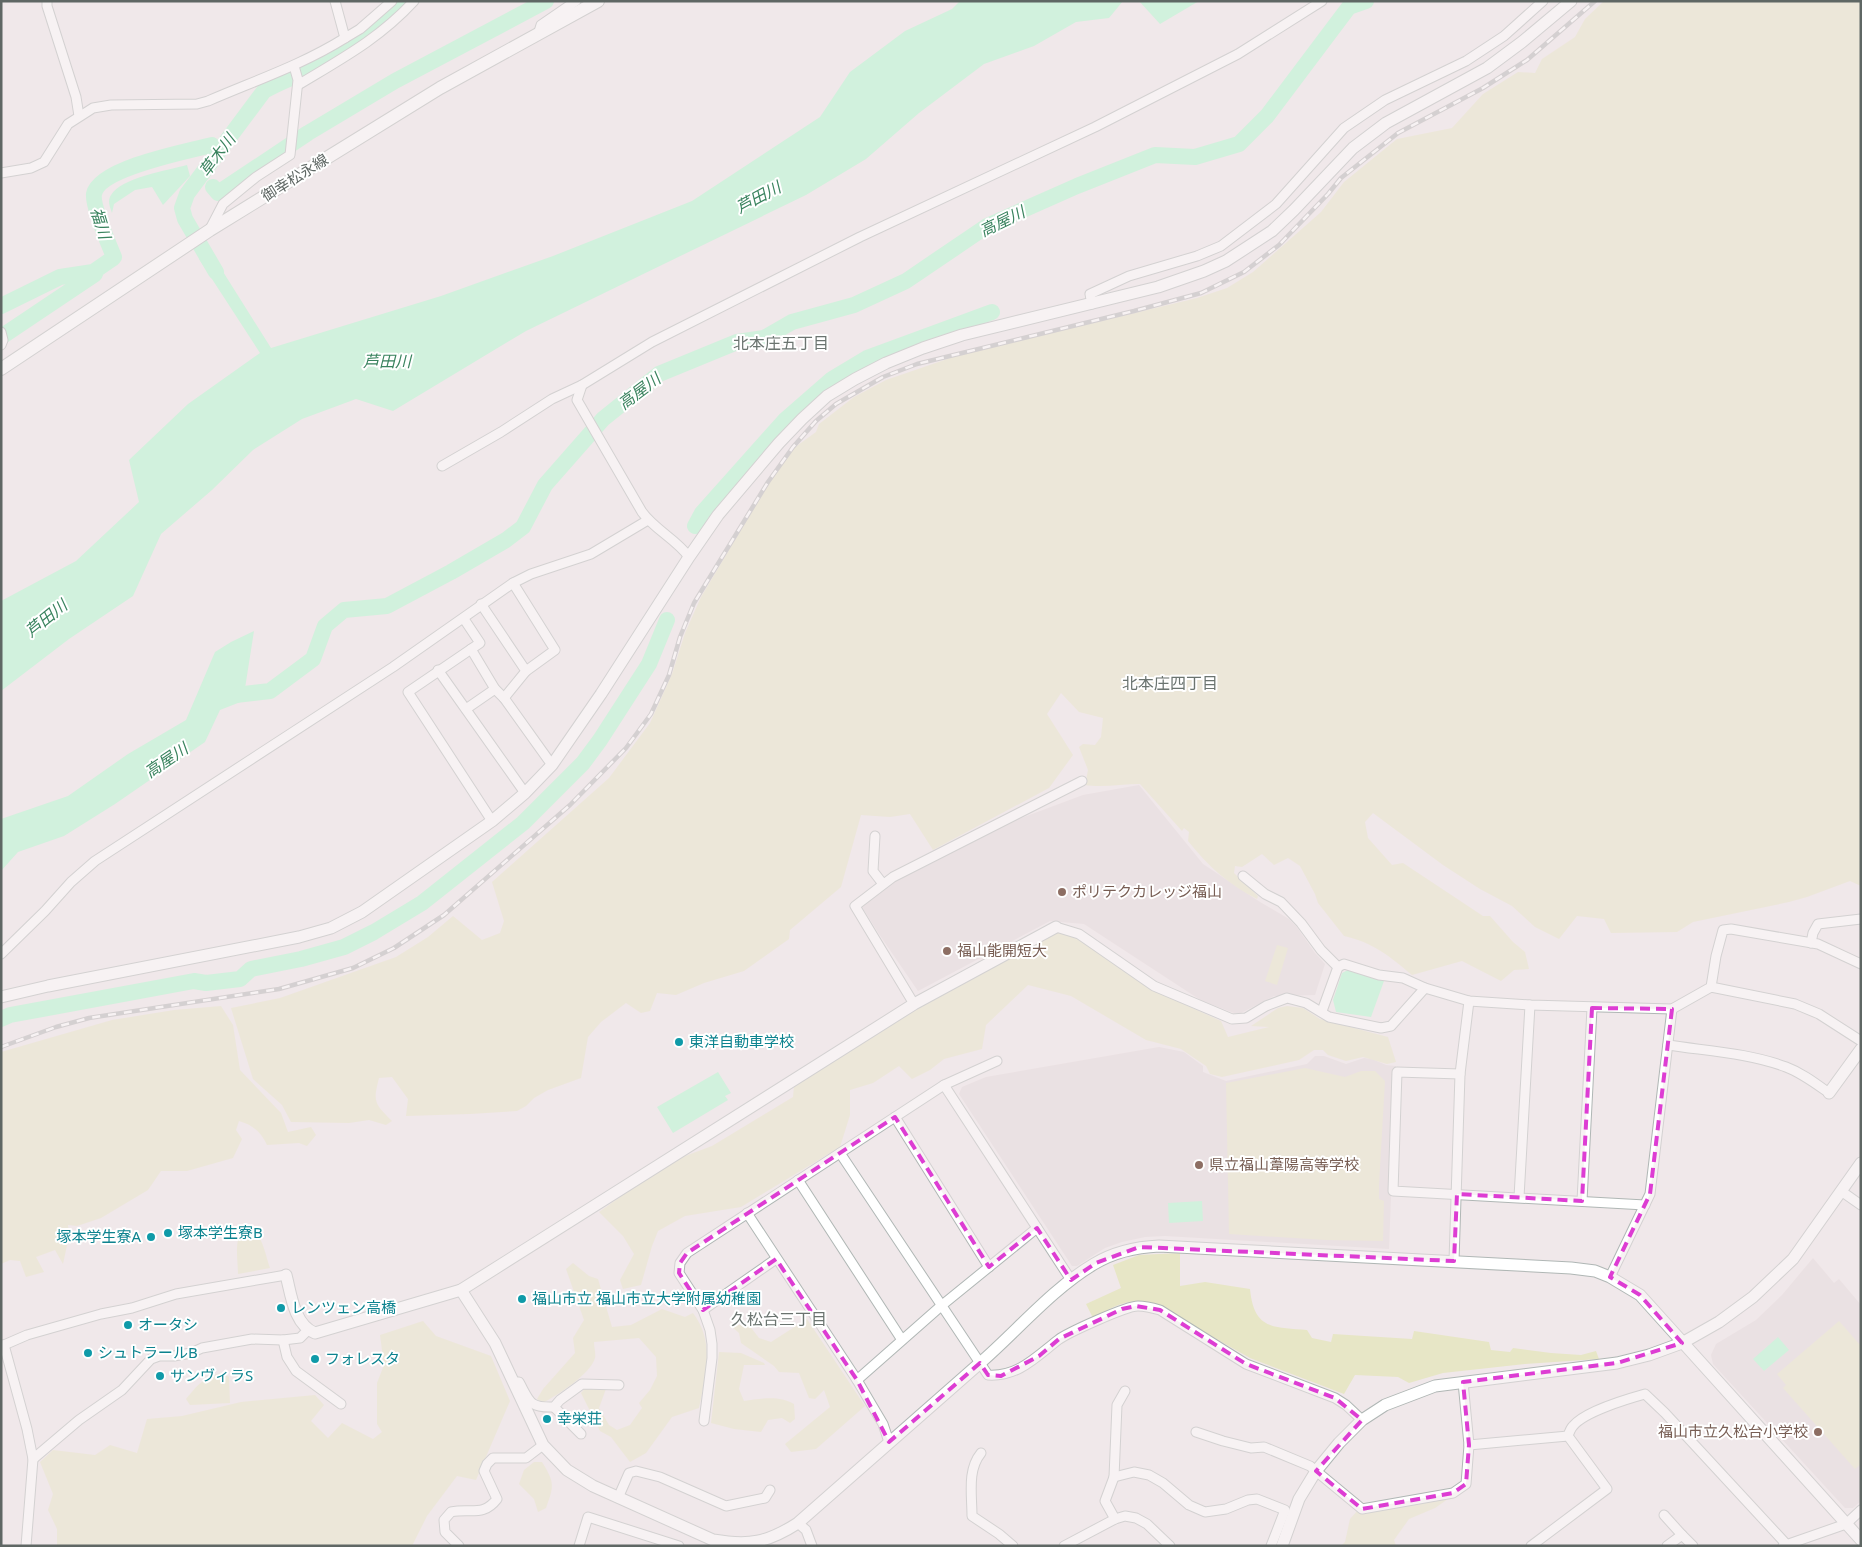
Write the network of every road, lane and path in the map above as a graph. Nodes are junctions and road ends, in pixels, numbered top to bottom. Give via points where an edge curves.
1 (47, 1) edge
2 (334, 1) edge
3 (414, 1) edge
4 (576, 1) edge
5 (598, 1) edge
6 (1322, 1) edge
7 (1543, 1) edge
8 (1571, 1) edge
9 (393, 10) edge
10 (538, 35) junction
11 (344, 38) junction
12 (294, 67) junction
13 (298, 83) junction
14 (78, 116) junction
15 (1, 173) edge
16 (210, 230) junction
17 (1092, 304) junction
18 (1, 369) edge
19 (582, 386) junction
20 (442, 466) dead end
21 (645, 516) junction
22 (689, 557) junction
23 (513, 583) junction
24 (481, 604) junction
25 (464, 619) junction
26 (471, 649) junction
27 (438, 670) junction
28 (526, 671) junction
29 (496, 689) junction
30 (504, 698) junction
31 (466, 709) junction
32 (552, 765) junction
33 (1082, 782) dead end
34 (525, 793) junction
35 (492, 821) junction
36 (875, 836) dead end
37 (1243, 876) dead end
38 (882, 884) junction
39 (1861, 919) edge
40 (1056, 928) joint
41 (1811, 943) junction
42 (1, 954) edge
43 (1861, 964) edge
44 (1338, 967) junction
45 (1711, 987) junction
46 (1425, 988) junction
47 (1, 997) edge
48 (1469, 1001) junction
49 (914, 1004) junction
50 (1530, 1005) junction
51 (1592, 1008) junction
52 (1672, 1009) junction
53 (1322, 1011) junction
54 (1861, 1041) edge
55 (1668, 1044) junction
56 (1861, 1049) edge
57 (997, 1061) dead end
58 (1460, 1074) junction
59 (944, 1085) junction
60 (1829, 1093) joint
61 (895, 1117) junction
62 (840, 1153) junction
63 (1861, 1162) edge
64 (798, 1180) junction
65 (1841, 1191) junction
66 (1458, 1194) junction
67 (1519, 1198) junction
68 (1582, 1201) junction
69 (1645, 1205) junction
70 (1861, 1205) edge
71 (746, 1213) junction
72 (1037, 1228) junction
73 (776, 1259) junction
74 (1454, 1262) junction
75 (989, 1266) junction
76 (286, 1275) joint
77 (1610, 1277) junction
78 (1071, 1280) junction
79 (460, 1290) junction
80 (941, 1306) junction
81 (703, 1310) junction
82 (308, 1330) junction
83 (283, 1340) junction
84 (902, 1340) junction
85 (1682, 1343) junction
86 (3, 1345) edge
87 (980, 1363) junction
88 (857, 1380) junction
89 (1463, 1382) junction
90 (514, 1383) junction
91 (619, 1385) dead end
92 (1126, 1391) dead end
93 (341, 1404) dead end
94 (554, 1407) junction
95 (1362, 1420) junction
96 (704, 1421) dead end
97 (1196, 1432) dead end
98 (581, 1434) dead end
99 (1568, 1436) junction
100 (889, 1442) junction
101 (543, 1445) junction
102 (1469, 1445) junction
103 (981, 1453) dead end
104 (32, 1459) junction
105 (1316, 1471) junction
106 (1114, 1477) junction
107 (770, 1490) dead end
108 (618, 1498) junction
109 (1861, 1510) edge
110 (1664, 1515) dead end
111 (1115, 1519) junction
112 (798, 1523) junction
113 (1846, 1524) junction
114 (1682, 1535) junction
115 (1861, 1540) edge
116 (1786, 1545) edge
117 (26, 1546) edge
118 (459, 1546) edge
119 (579, 1546) edge
120 (679, 1546) edge
121 (812, 1546) edge
122 (1013, 1546) edge
123 (1064, 1546) edge
124 (1170, 1546) edge
125 (1271, 1546) edge
126 (1282, 1546) edge
127 (1531, 1546) edge
128 (1667, 1546) edge
129 (1693, 1546) edge

1 - 14 street via 76,97
2 - 11 street
3 - 9 street
4 - 10 street via 541,24
5 - 10 main road, 御幸松永線
6 - 19 street via 1238,54 1095,127 860,237 669,333
7 - 17 street via 1504,36 1466,61 1385,100 1344,128 1276,204 1221,246 1129,276 1090,294
8 - 17 street via 1487,68 1386,123 1324,177 1272,231 1248,248 1204,271
9 - 11 street
9 - 13 street via 370,42
10 - 16 main road, 御幸松永線 via 440,88
11 - 12 street
12 - 13 street
12 - 14 street via 208,102 111,105 93,108
13 - 16 street via 290,155 223,204
14 - 15 street via 68,124 44,162 31,168
16 - 18 main road, 御幸松永線
17 - 22 street via 962,335 923,348 886,363 834,392 779,443 718,515
19 - 20 street via 552,398
19 - 21 street via 577,400
21 - 22 street via 682,547
21 - 23 street via 591,554
22 - 32 street
23 - 24 street
23 - 28 street via 555,650
24 - 25 street
24 - 28 street
25 - 26 street via 480,643
25 - 42 street via 95,861 70,882
26 - 27 street
26 - 29 street
27 - 31 street
27 - 35 street via 408,692
28 - 30 street
29 - 30 street
29 - 31 street
30 - 32 street
31 - 34 street
32 - 34 street
33 - 38 street
34 - 35 street
35 - 47 street via 362,912 331,928
36 - 38 street via 873,871
37 - 44 street via 1281,902
38 - 49 street via 855,906
39 - 41 street via 1818,924
40 - 49 street
40 - 53 street via 1079,934 1154,986 1232,1019 1246,1018 1287,998
41 - 43 street
41 - 45 street via 1723,930
44 - 46 street via 1344,964 1379,975 1403,978
44 - 53 street
45 - 52 street
45 - 54 street via 1795,1004 1819,1014
46 - 48 street
46 - 53 street via 1391,1026 1381,1028 1329,1017
48 - 50 street
48 - 58 street
49 - 79 street
50 - 51 street
50 - 67 street
51 - 52 street
51 - 68 street
52 - 55 street
55 - 60 street via 1753,1058 1786,1067
55 - 69 street via 1650,1194
56 - 60 street
57 - 59 street
58 - 66 street
58 - 66 street via 1397,1072 1394,1191
59 - 61 street
59 - 72 street
61 - 62 street
61 - 75 street
62 - 64 street
62 - 80 street
63 - 65 street
64 - 71 street
64 - 84 street
65 - 70 street
65 - 85 street via 1794,1259 1753,1297
66 - 67 street
66 - 74 street
67 - 68 street
68 - 69 street
69 - 77 street
71 - 73 street
71 - 81 street via 687,1253 680,1263 680,1273
72 - 75 street
72 - 78 street
73 - 81 street
73 - 88 street
74 - 77 street via 1571,1268
74 - 78 street via 1159,1246 1139,1247 1096,1263
75 - 80 street
76 - 82 street via 294,1306
76 - 86 street via 176,1294 27,1335
77 - 85 street via 1640,1295
78 - 87 street
79 - 82 street via 315,1333
79 - 90 street via 495,1343
80 - 84 street
80 - 87 street
81 - 96 street via 712,1344
82 - 83 street via 300,1338
83 - 93 street via 287,1357 296,1371
83 - 104 street via 252,1338 151,1359 122,1390
84 - 88 street
85 - 89 street via 1617,1363
85 - 113 street
86 - 104 street via 27,1429
87 - 95 street via 988,1376 1012,1373 1059,1339 1122,1309 1148,1307 1160,1310 1246,1364 1335,1398
87 - 100 street
88 - 100 street via 883,1424
89 - 95 street via 1435,1386 1385,1405
89 - 102 street
90 - 94 street via 519,1382 530,1402 538,1408
90 - 101 street
91 - 94 street via 582,1384
92 - 106 street via 1118,1405
94 - 98 street
95 - 105 street
97 - 105 street via 1251,1448 1264,1447
99 - 102 street
99 - 116 street via 1574,1425 1592,1413 1644,1394 1672,1420
99 - 127 street via 1607,1489
100 - 112 street
101 - 108 street via 567,1470
101 - 118 street via 526,1458 493,1458 487,1464 484,1472 497,1498 491,1506 484,1510 451,1512 444,1520 445,1532
102 - 105 street via 1466,1484 1453,1493 1362,1509
103 - 122 street via 972,1477 972,1516
104 - 117 street
105 - 126 street via 1299,1499
106 - 111 street via 1105,1501
106 - 125 street via 1134,1472 1148,1475 1189,1505 1205,1512 1257,1499 1285,1510
107 - 108 street via 765,1498 726,1506 660,1477 636,1471 629,1474
108 - 112 street via 712,1540 734,1543 761,1541
109 - 113 street
110 - 114 street
111 - 123 street
111 - 124 street via 1124,1516 1136,1518
112 - 121 street via 806,1530
113 - 115 street
113 - 116 street
114 - 128 street
114 - 129 street
119 - 120 street via 588,1518

